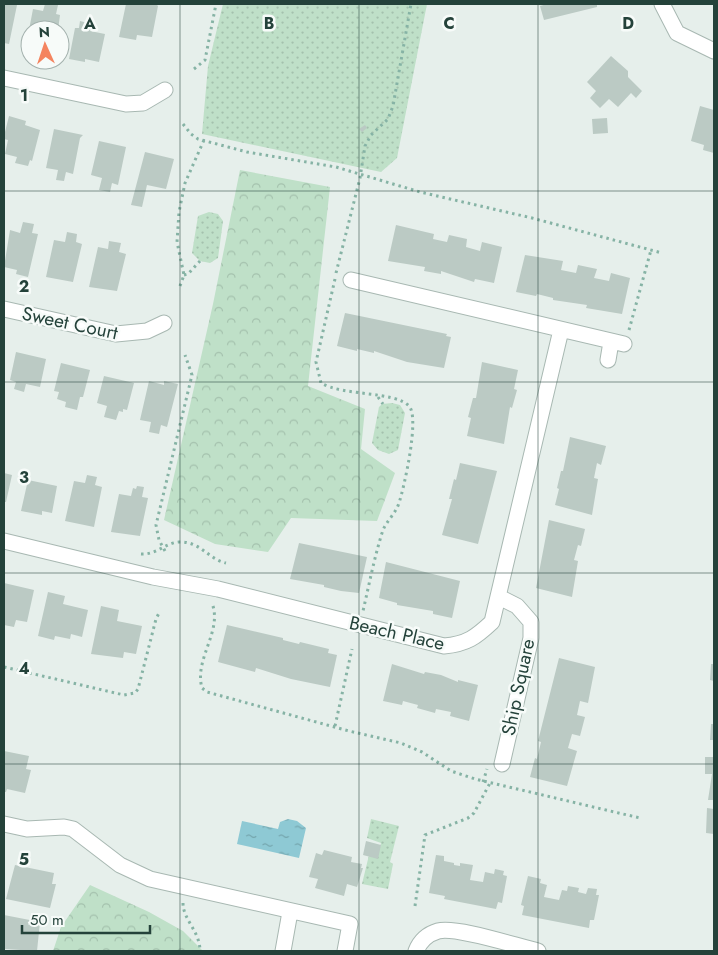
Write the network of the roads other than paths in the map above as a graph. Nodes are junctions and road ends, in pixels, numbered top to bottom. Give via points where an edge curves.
1 (662, 4) edge
2 (714, 52) edge
3 (4, 78) edge
4 (165, 90) dead end
5 (351, 280) dead end
6 (4, 309) edge
7 (164, 323) dead end
8 (561, 330) junction
9 (608, 360) dead end
10 (4, 541) edge
11 (499, 597) junction
12 (494, 766) road end
13 (4, 824) edge
14 (290, 912) junction
15 (529, 950) edge
16 (283, 951) edge
17 (345, 951) edge
18 (416, 951) edge

1 - 2 street via 677,33
3 - 4 street via 126,104 144,103
5 - 8 street
6 - 7 street, Sweet Court via 116,334 147,331
8 - 9 street via 621,339
8 - 11 street, Beach Place
10 - 11 street, Beach Place via 153,577 218,589 444,646 461,645 479,634 492,622
11 - 12 street, Ship Square via 517,606 531,622 531,638
13 - 14 street via 27,829 73,829 135,873
14 - 16 street
14 - 17 street via 350,924
15 - 18 street via 448,930 430,934

